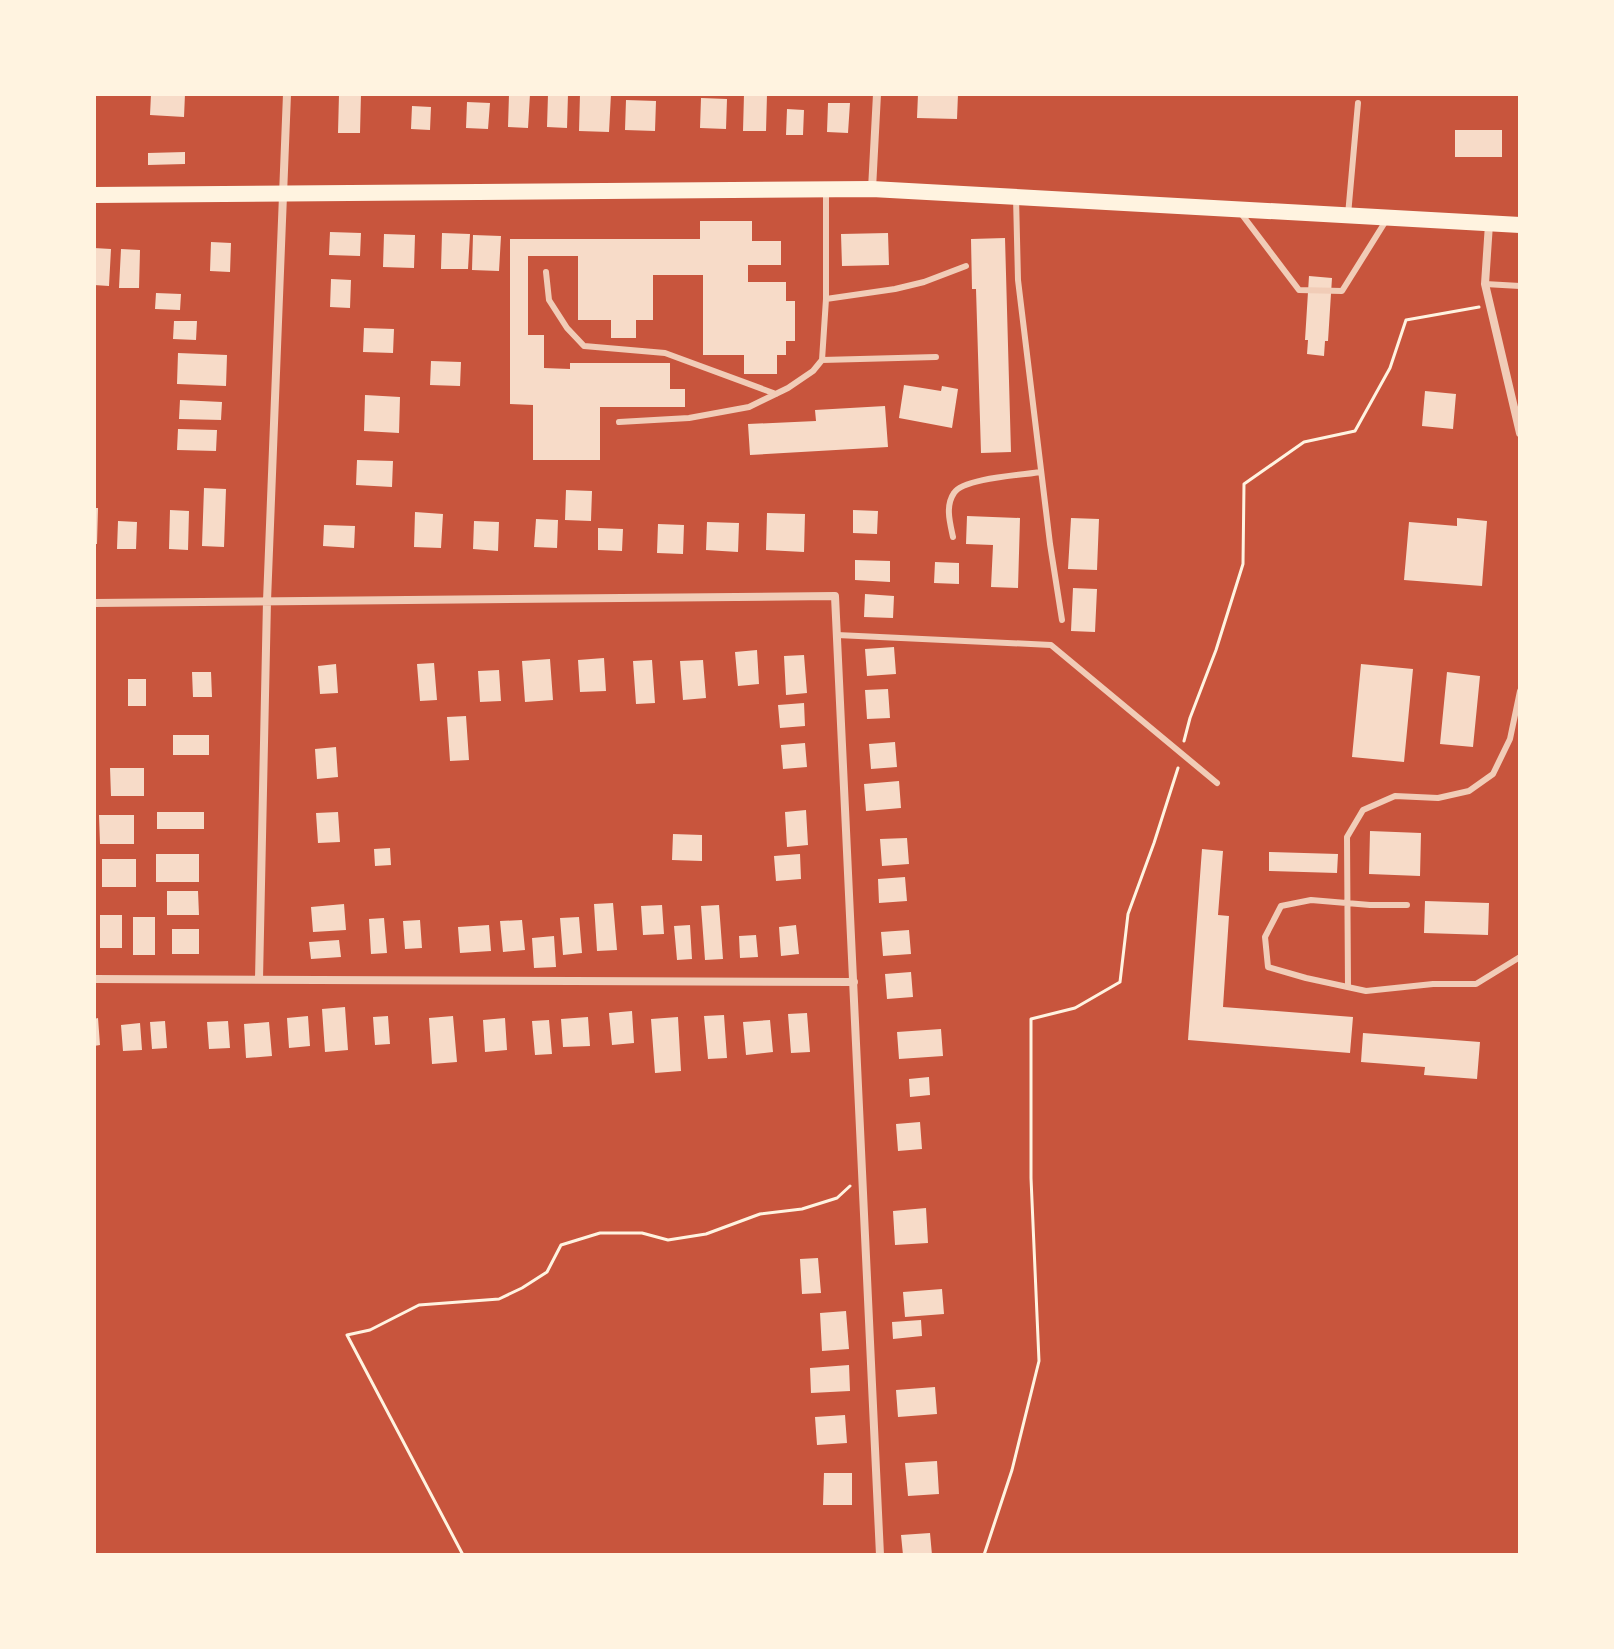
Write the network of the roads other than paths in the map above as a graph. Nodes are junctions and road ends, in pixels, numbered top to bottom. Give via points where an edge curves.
1 (287, 94) edge
2 (877, 94) edge
3 (1358, 103) dead end
4 (826, 189) junction
5 (872, 189) junction
6 (284, 193) junction
7 (94, 195) edge
8 (1016, 197) junction
9 (1238, 209) junction
10 (1348, 215) junction
11 (1388, 217) junction
12 (1489, 223) junction
13 (1520, 225) edge
14 (966, 266) dead end
15 (546, 272) dead end
16 (1485, 284) junction
17 (1520, 286) edge
18 (826, 299) junction
19 (936, 357) dead end
20 (822, 360) junction
21 (776, 394) junction
22 (619, 422) dead end
23 (1520, 433) edge
24 (1041, 472) junction
25 (953, 537) dead end
26 (267, 601) junction
27 (94, 603) edge
28 (1062, 620) dead end
29 (837, 635) junction
30 (1520, 691) edge
31 (1217, 783) dead end
32 (1348, 903) junction
33 (1407, 905) dead end
34 (1520, 957) edge
35 (94, 979) edge
36 (259, 979) junction
37 (854, 982) junction
38 (1348, 987) junction
39 (880, 1555) edge

1 - 6 street
2 - 5 street
3 - 10 lane
4 - 5 main road
4 - 6 main road
4 - 18 lane
5 - 8 main road
6 - 7 main road
6 - 26 street
8 - 9 main road
8 - 24 lane via 1018,280
9 - 10 main road
9 - 11 lane via 1299,290 1342,291
10 - 11 main road
11 - 12 main road
12 - 13 main road
12 - 16 street
14 - 18 lane via 895,289
15 - 21 lane via 549,300 584,346 665,353
16 - 17 lane
16 - 23 street
18 - 20 lane
19 - 20 lane
20 - 21 lane
21 - 22 lane via 718,414
24 - 25 lane via 960,487 952,494 948,513
24 - 28 lane
26 - 27 street
26 - 29 street via 835,596
26 - 36 street
29 - 31 lane via 1051,645
29 - 37 street
30 - 32 lane via 1510,739 1493,774 1469,791 1438,798 1395,796 1363,810 1347,837
32 - 33 lane
32 - 38 lane
32 - 38 lane via 1311,900 1281,906 1265,937 1268,967
34 - 38 lane via 1476,984 1366,991
35 - 36 street
36 - 37 street
37 - 39 street

